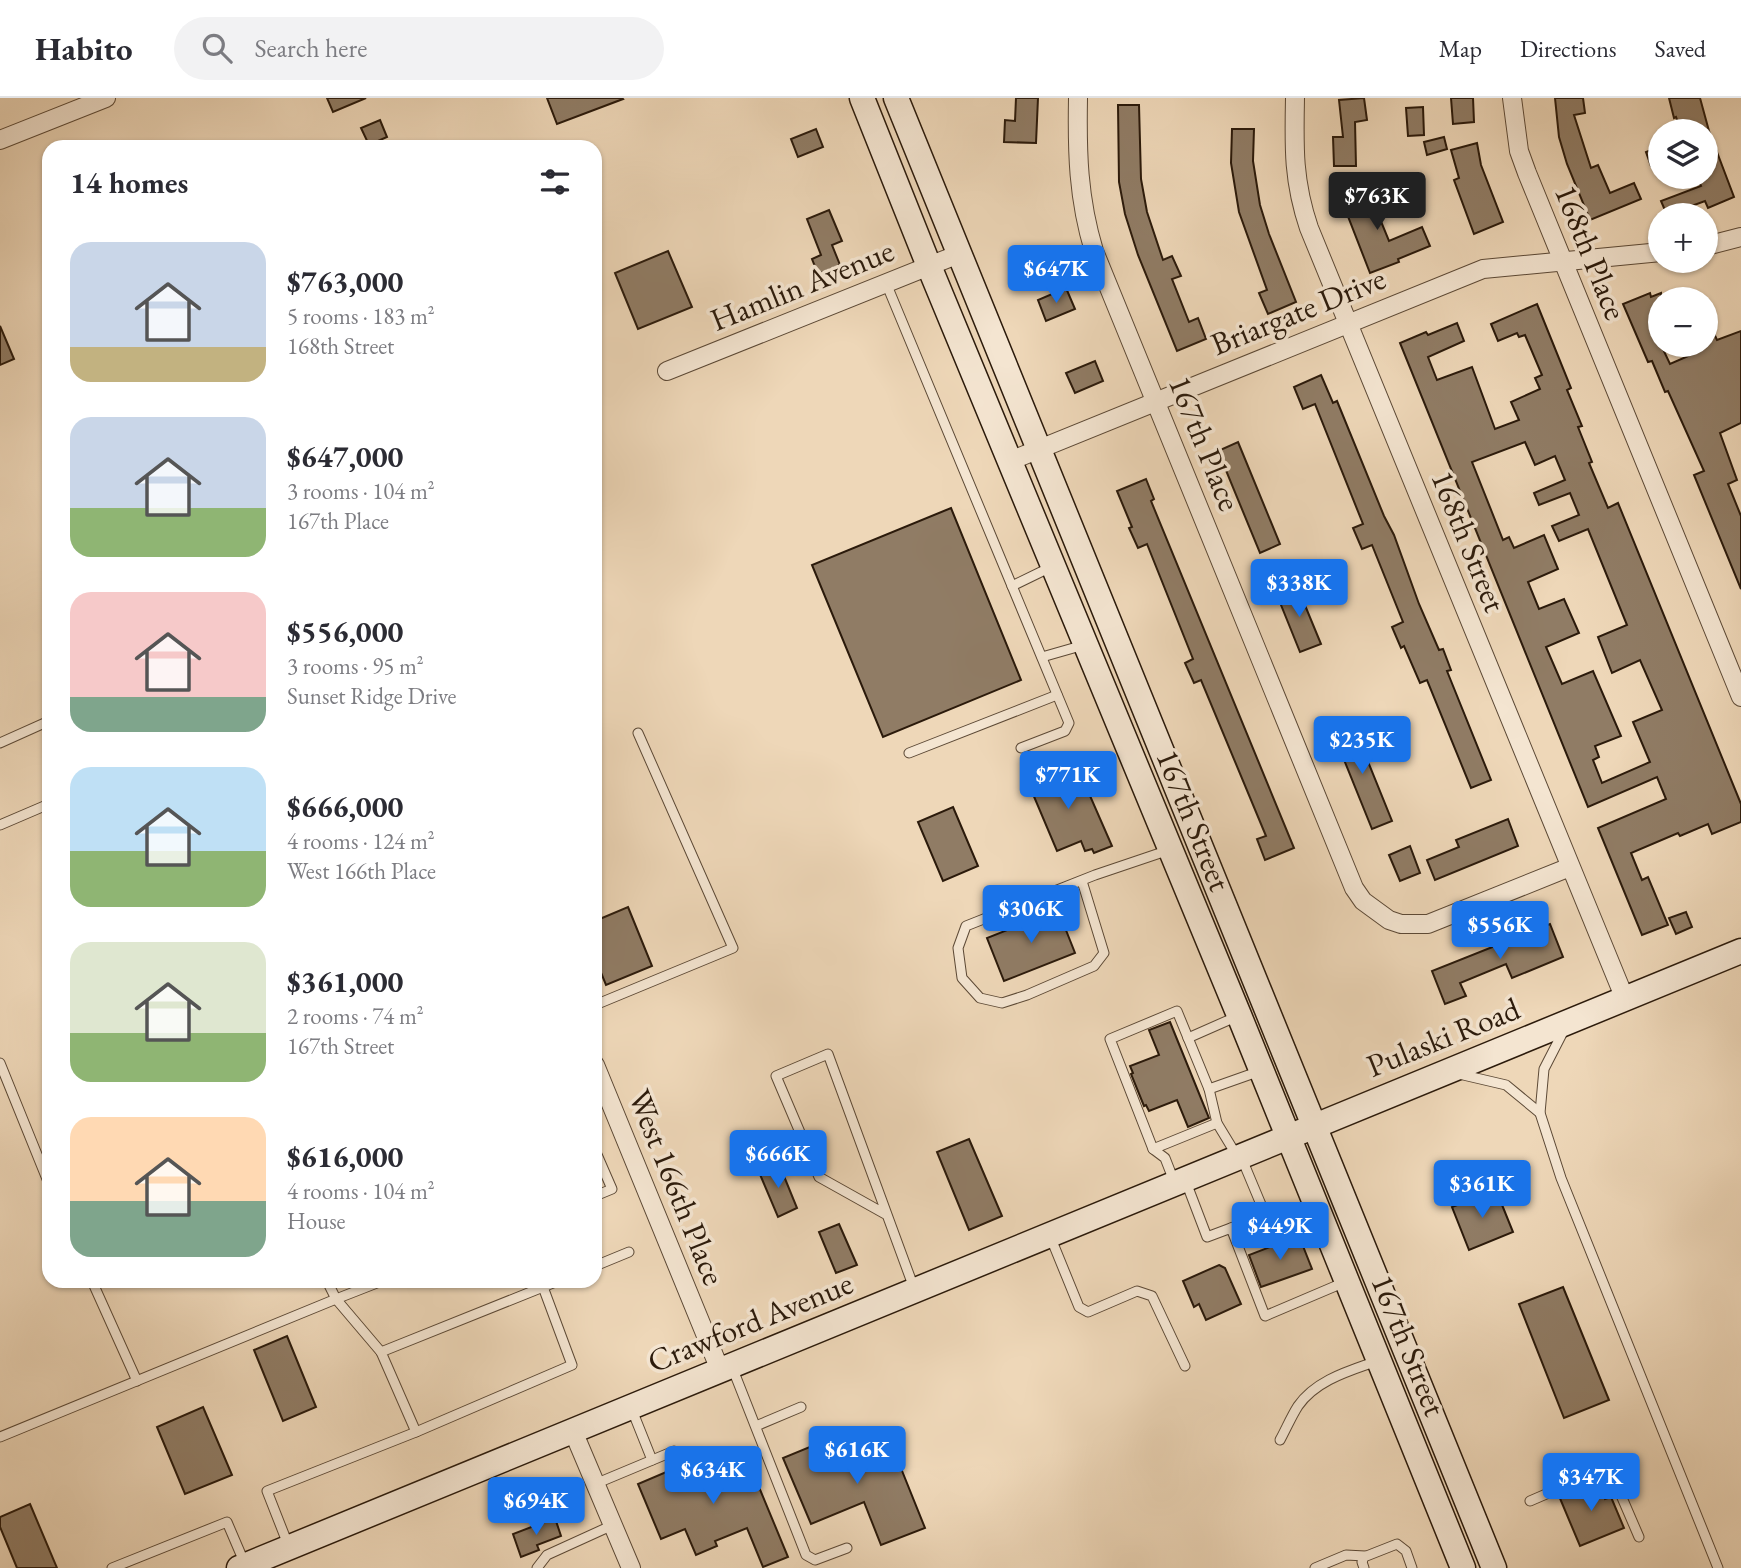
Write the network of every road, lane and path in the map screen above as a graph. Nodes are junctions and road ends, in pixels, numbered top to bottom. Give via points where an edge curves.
1 (862, 98) edge
2 (896, 98) edge
3 (1078, 98) edge
4 (1295, 98) edge
5 (1512, 98) edge
6 (95, 100) edge
7 (0, 141) edge
8 (1741, 237) edge
9 (1718, 243) edge
10 (1648, 253) edge
11 (959, 254) junction
12 (1563, 262) junction
13 (929, 266) junction
14 (886, 283) junction
15 (1348, 323) junction
16 (667, 371) dead end
17 (1156, 401) junction
18 (1038, 449) junction
19 (1010, 461) junction
20 (1053, 566) junction
21 (1012, 586) junction
22 (1086, 645) junction
23 (1042, 657) junction
24 (1057, 695) junction
25 (1741, 697) edge
26 (42, 724) edge
27 (638, 733) dead end
28 (0, 743) edge
29 (1021, 748) dead end
30 (909, 753) dead end
31 (42, 807) edge
32 (0, 825) edge
33 (1170, 850) junction
34 (1570, 867) junction
35 (1082, 881) junction
36 (1741, 951) edge
37 (1625, 999) junction
38 (602, 1002) edge
39 (1239, 1015) junction
40 (1567, 1022) junction
41 (1188, 1038) junction
42 (0, 1063) edge
43 (1260, 1071) junction
44 (1447, 1071) junction
45 (602, 1081) edge
46 (1209, 1089) junction
47 (1540, 1113) junction
48 (1217, 1124) junction
49 (1314, 1126) junction
50 (1287, 1137) junction
51 (1153, 1149) junction
52 (1239, 1156) junction
53 (602, 1166) edge
54 (42, 1167) edge
55 (1179, 1181) junction
56 (602, 1193) edge
57 (1265, 1214) junction
58 (1320, 1215) junction
59 (887, 1216) junction
60 (1231, 1228) junction
61 (1049, 1235) junction
62 (629, 1252) dead end
63 (602, 1263) edge
64 (1347, 1281) junction
65 (95, 1288) edge
66 (330, 1288) edge
67 (364, 1288) edge
68 (540, 1288) edge
69 (542, 1288) edge
70 (914, 1290) junction
71 (336, 1299) junction
72 (381, 1352) junction
73 (1379, 1360) junction
74 (1185, 1366) dead end
75 (726, 1368) junction
76 (137, 1381) junction
77 (631, 1407) junction
78 (802, 1407) dead end
79 (756, 1426) junction
80 (573, 1431) junction
81 (416, 1432) junction
82 (0, 1437) edge
83 (1280, 1440) dead end
84 (674, 1451) dead end
85 (652, 1460) junction
86 (595, 1484) junction
87 (1530, 1501) dead end
88 (613, 1525) junction
89 (1639, 1537) dead end
90 (289, 1548) junction
91 (847, 1548) dead end
92 (1365, 1556) junction
93 (242, 1567) edge
94 (112, 1568) edge
95 (537, 1568) edge
96 (631, 1568) edge
97 (1315, 1568) edge
98 (1364, 1568) edge
99 (1412, 1568) edge
100 (1463, 1568) edge
101 (1494, 1568) edge
102 (1718, 1568) edge

1 - 13 main road, 167th Street
2 - 11 main road, 167th Street
3 - 17 street, 167th Place via 1077,162 1087,227
4 - 15 street, 168th Street via 1298,192
5 - 12 street, 168th Place via 1522,161
6 - 7 street
8 - 9 street
10 - 12 street, Briargate Drive
11 - 13 street, Hamlin Avenue
11 - 18 main road, 167th Street
12 - 15 street, Briargate Drive via 1483,269
12 - 25 street, 168th Place
13 - 14 street, Hamlin Avenue
13 - 19 main road, 167th Street
14 - 16 street, Hamlin Avenue
14 - 21 lane
15 - 17 street, Briargate Drive
15 - 34 street, 168th Street
17 - 18 street, Briargate Drive
17 - 34 street, 167th Place via 1348,875 1363,901 1401,924 1428,924
18 - 19 street, Briargate Drive
18 - 49 main road, 167th Street
19 - 20 main road, 167th Street
20 - 21 lane
20 - 22 main road, 167th Street
21 - 23 lane
22 - 23 lane
22 - 33 main road, 167th Street
23 - 24 lane
24 - 29 lane via 1069,723 1065,731
24 - 30 lane
26 - 28 lane
27 - 38 lane via 733,948
31 - 32 lane
33 - 35 lane
33 - 39 main road, 167th Street
34 - 37 street, 168th Street
35 - 35 lane via 966,926 958,948 962,978 980,998 1002,1003 1094,966 1104,953
36 - 37 main road, Pulaski Road
37 - 40 main road, Pulaski Road
39 - 41 lane
39 - 43 main road, 167th Street
40 - 44 main road, Pulaski Road
40 - 47 lane via 1544,1069
41 - 46 lane
41 - 51 lane via 1177,1011 1110,1039
42 - 54 lane
43 - 46 lane
43 - 50 main road, 167th Street
44 - 47 lane via 1506,1085
44 - 49 main road, Pulaski Road
45 - 75 street, West 166th Place
46 - 48 lane
47 - 102 lane via 1561,1178
48 - 51 lane
48 - 52 lane
49 - 50 main road, Pulaski Road
49 - 101 main road, 167th Street
50 - 52 main road, Crawford Avenue
50 - 58 main road, 167th Street
51 - 55 lane via 1165,1158
52 - 55 main road, Crawford Avenue
52 - 57 lane
53 - 56 lane via 612,1189
55 - 60 lane via 1207,1237
55 - 61 main road, Crawford Avenue
57 - 58 lane via 1288,1227
57 - 60 lane
58 - 64 main road, 167th Street
59 - 59 lane via 828,1054 776,1076 819,1177
59 - 70 lane
60 - 64 lane via 1265,1316
61 - 70 main road, Crawford Avenue
61 - 74 lane via 1079,1307 1088,1312 1137,1291 1152,1296
62 - 63 lane
64 - 73 main road, 167th Street
65 - 76 lane
66 - 71 lane
67 - 71 lane
68 - 72 lane
69 - 81 lane via 572,1365
70 - 75 main road, Crawford Avenue
71 - 72 lane
71 - 76 lane
72 - 81 lane
73 - 83 lane via 1331,1378 1309,1395
73 - 100 main road, 167th Street
75 - 77 main road, Crawford Avenue
75 - 79 lane
76 - 82 lane
77 - 80 main road, Crawford Avenue
77 - 85 lane
78 - 79 lane
79 - 91 lane via 806,1555 815,1560
80 - 86 street
80 - 90 main road, Crawford Avenue
81 - 90 lane via 267,1491
84 - 85 lane
85 - 86 lane
86 - 88 street
87 - 89 lane via 1597,1472 1608,1473
88 - 95 lane via 547,1555
88 - 96 street
90 - 93 main road, Crawford Avenue
92 - 97 lane via 1346,1555
92 - 98 lane
92 - 99 lane via 1397,1544
93 - 94 lane via 227,1522

